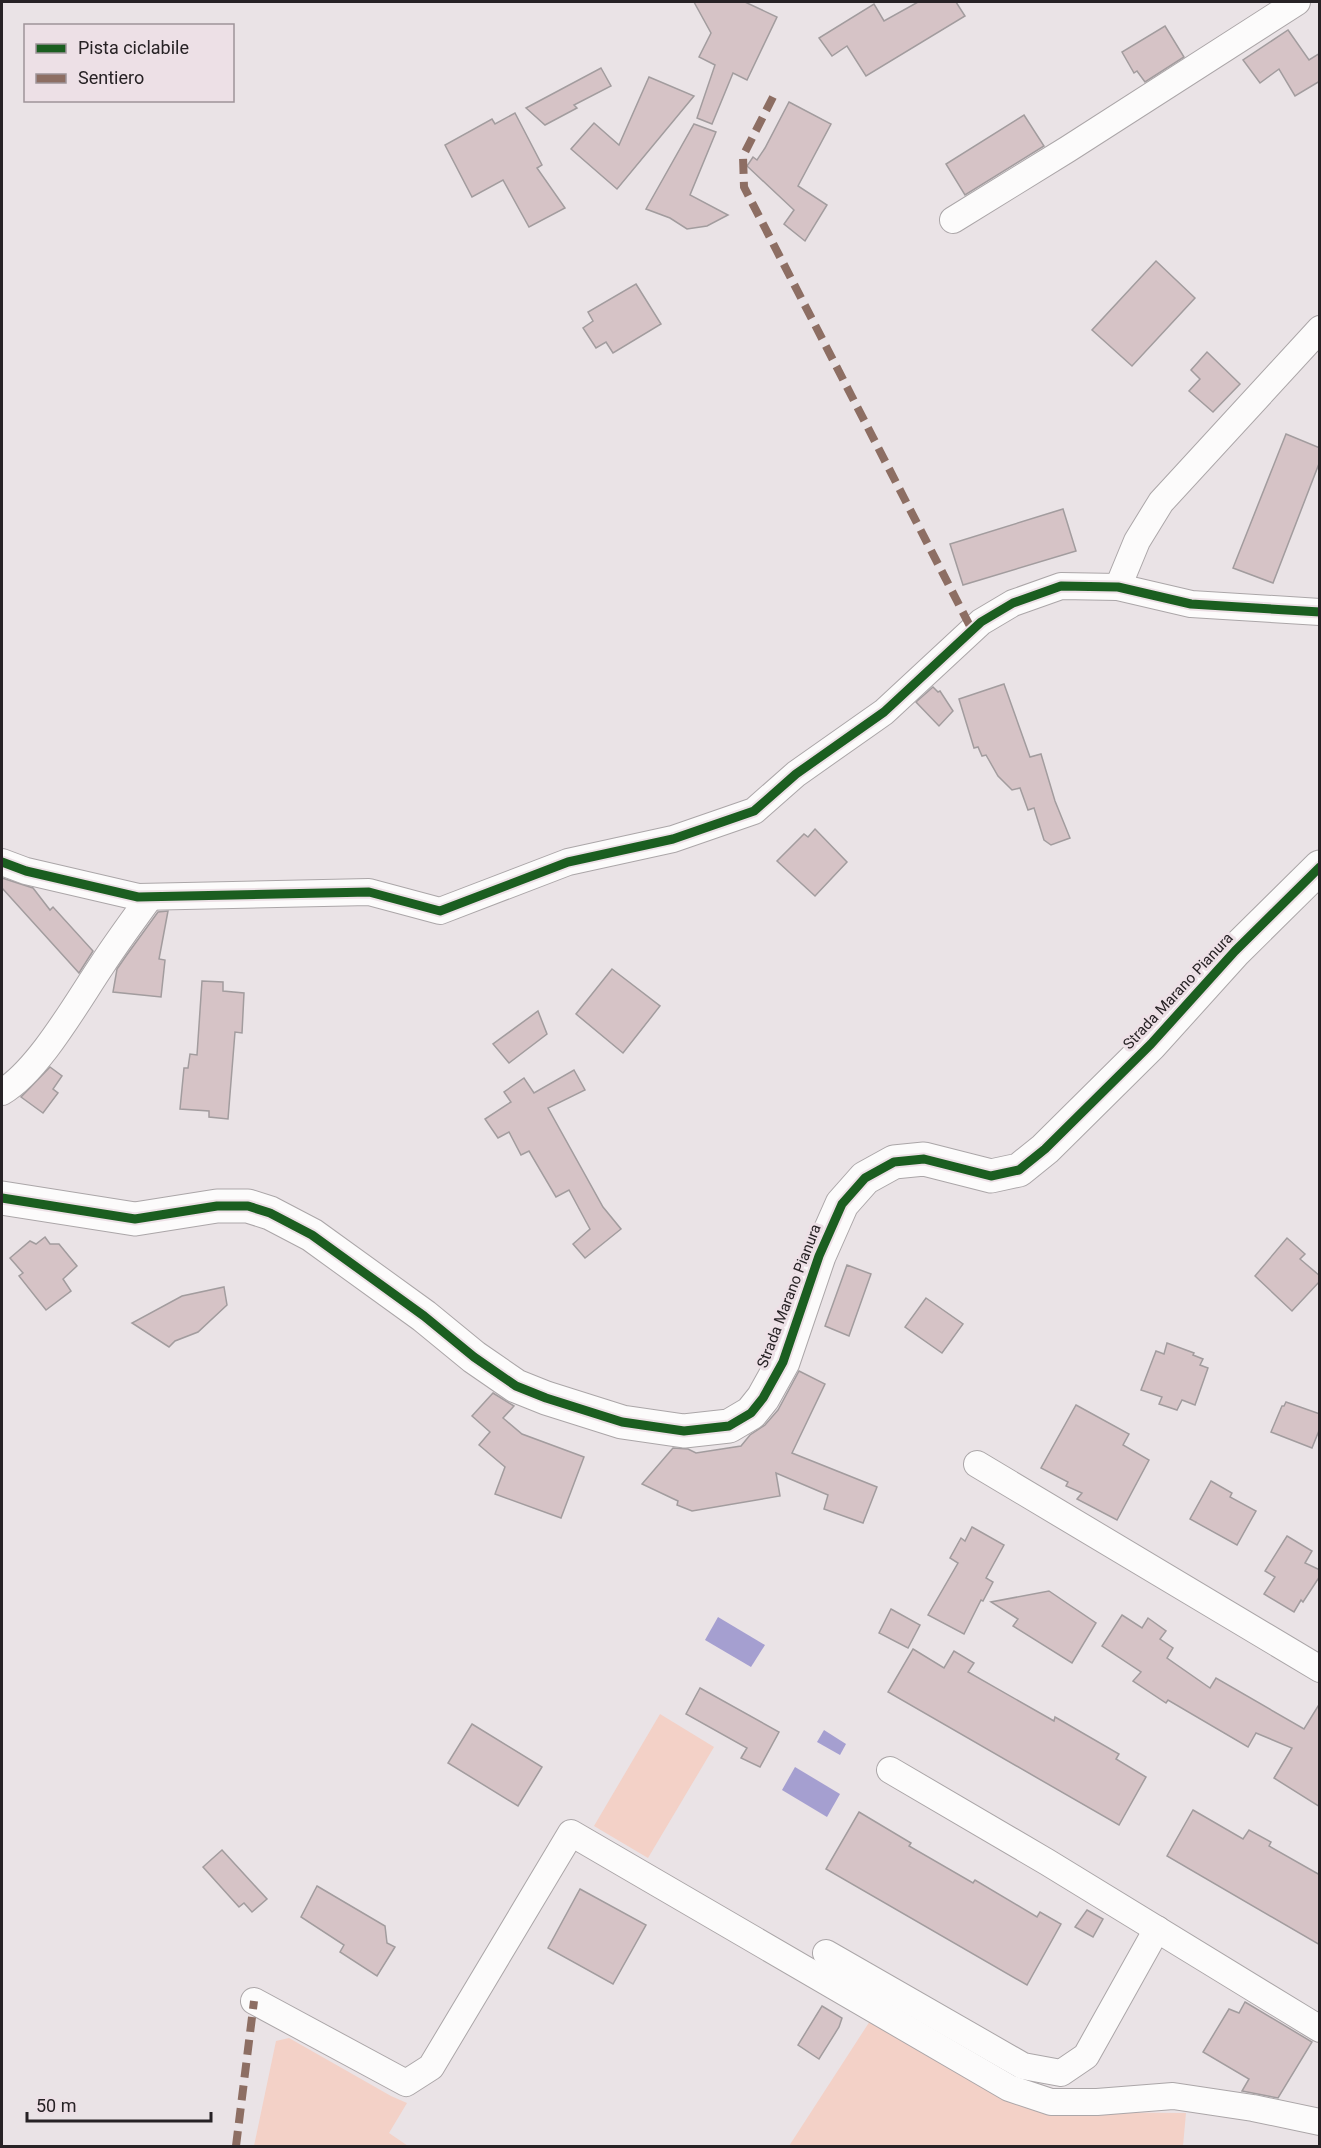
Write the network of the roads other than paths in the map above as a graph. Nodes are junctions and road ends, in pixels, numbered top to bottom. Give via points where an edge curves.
1 (1297, 2) edge
2 (953, 220) dead end
3 (1320, 329) edge
4 (1118, 587) junction
5 (1320, 612) edge
6 (2, 862) edge
7 (1320, 867) edge
8 (150, 897) junction
9 (2, 1092) edge
10 (2, 1198) edge
11 (977, 1464) dead end
12 (1320, 1669) edge
13 (890, 1770) dead end
14 (1157, 1929) junction
15 (826, 1953) dead end
16 (254, 2001) dead end
17 (1320, 2029) edge
18 (1320, 2122) edge

1 - 2 street
3 - 4 street via 1161,502 1137,541
4 - 5 street via 1191,604
4 - 8 street via 1061,586 1013,603 981,622 884,712 796,774 754,811 673,840 568,862 440,911 369,892
6 - 8 street via 26,872
7 - 10 street, Strada Marano Pianura via 1235,951 1151,1044 1019,1170 992,1176 924,1160 894,1162 865,1178 842,1204 819,1256 783,1362 751,1413 729,1426 684,1431 622,1422 516,1386 312,1235 248,1206 217,1206 135,1219
8 - 9 street via 68,1017 32,1064
11 - 12 street
13 - 14 street
14 - 15 street via 1086,2056 1061,2073 1023,2066
14 - 17 street
16 - 18 street via 406,2083 431,2067 572,1833 1009,2088 1051,2102 1173,2096

